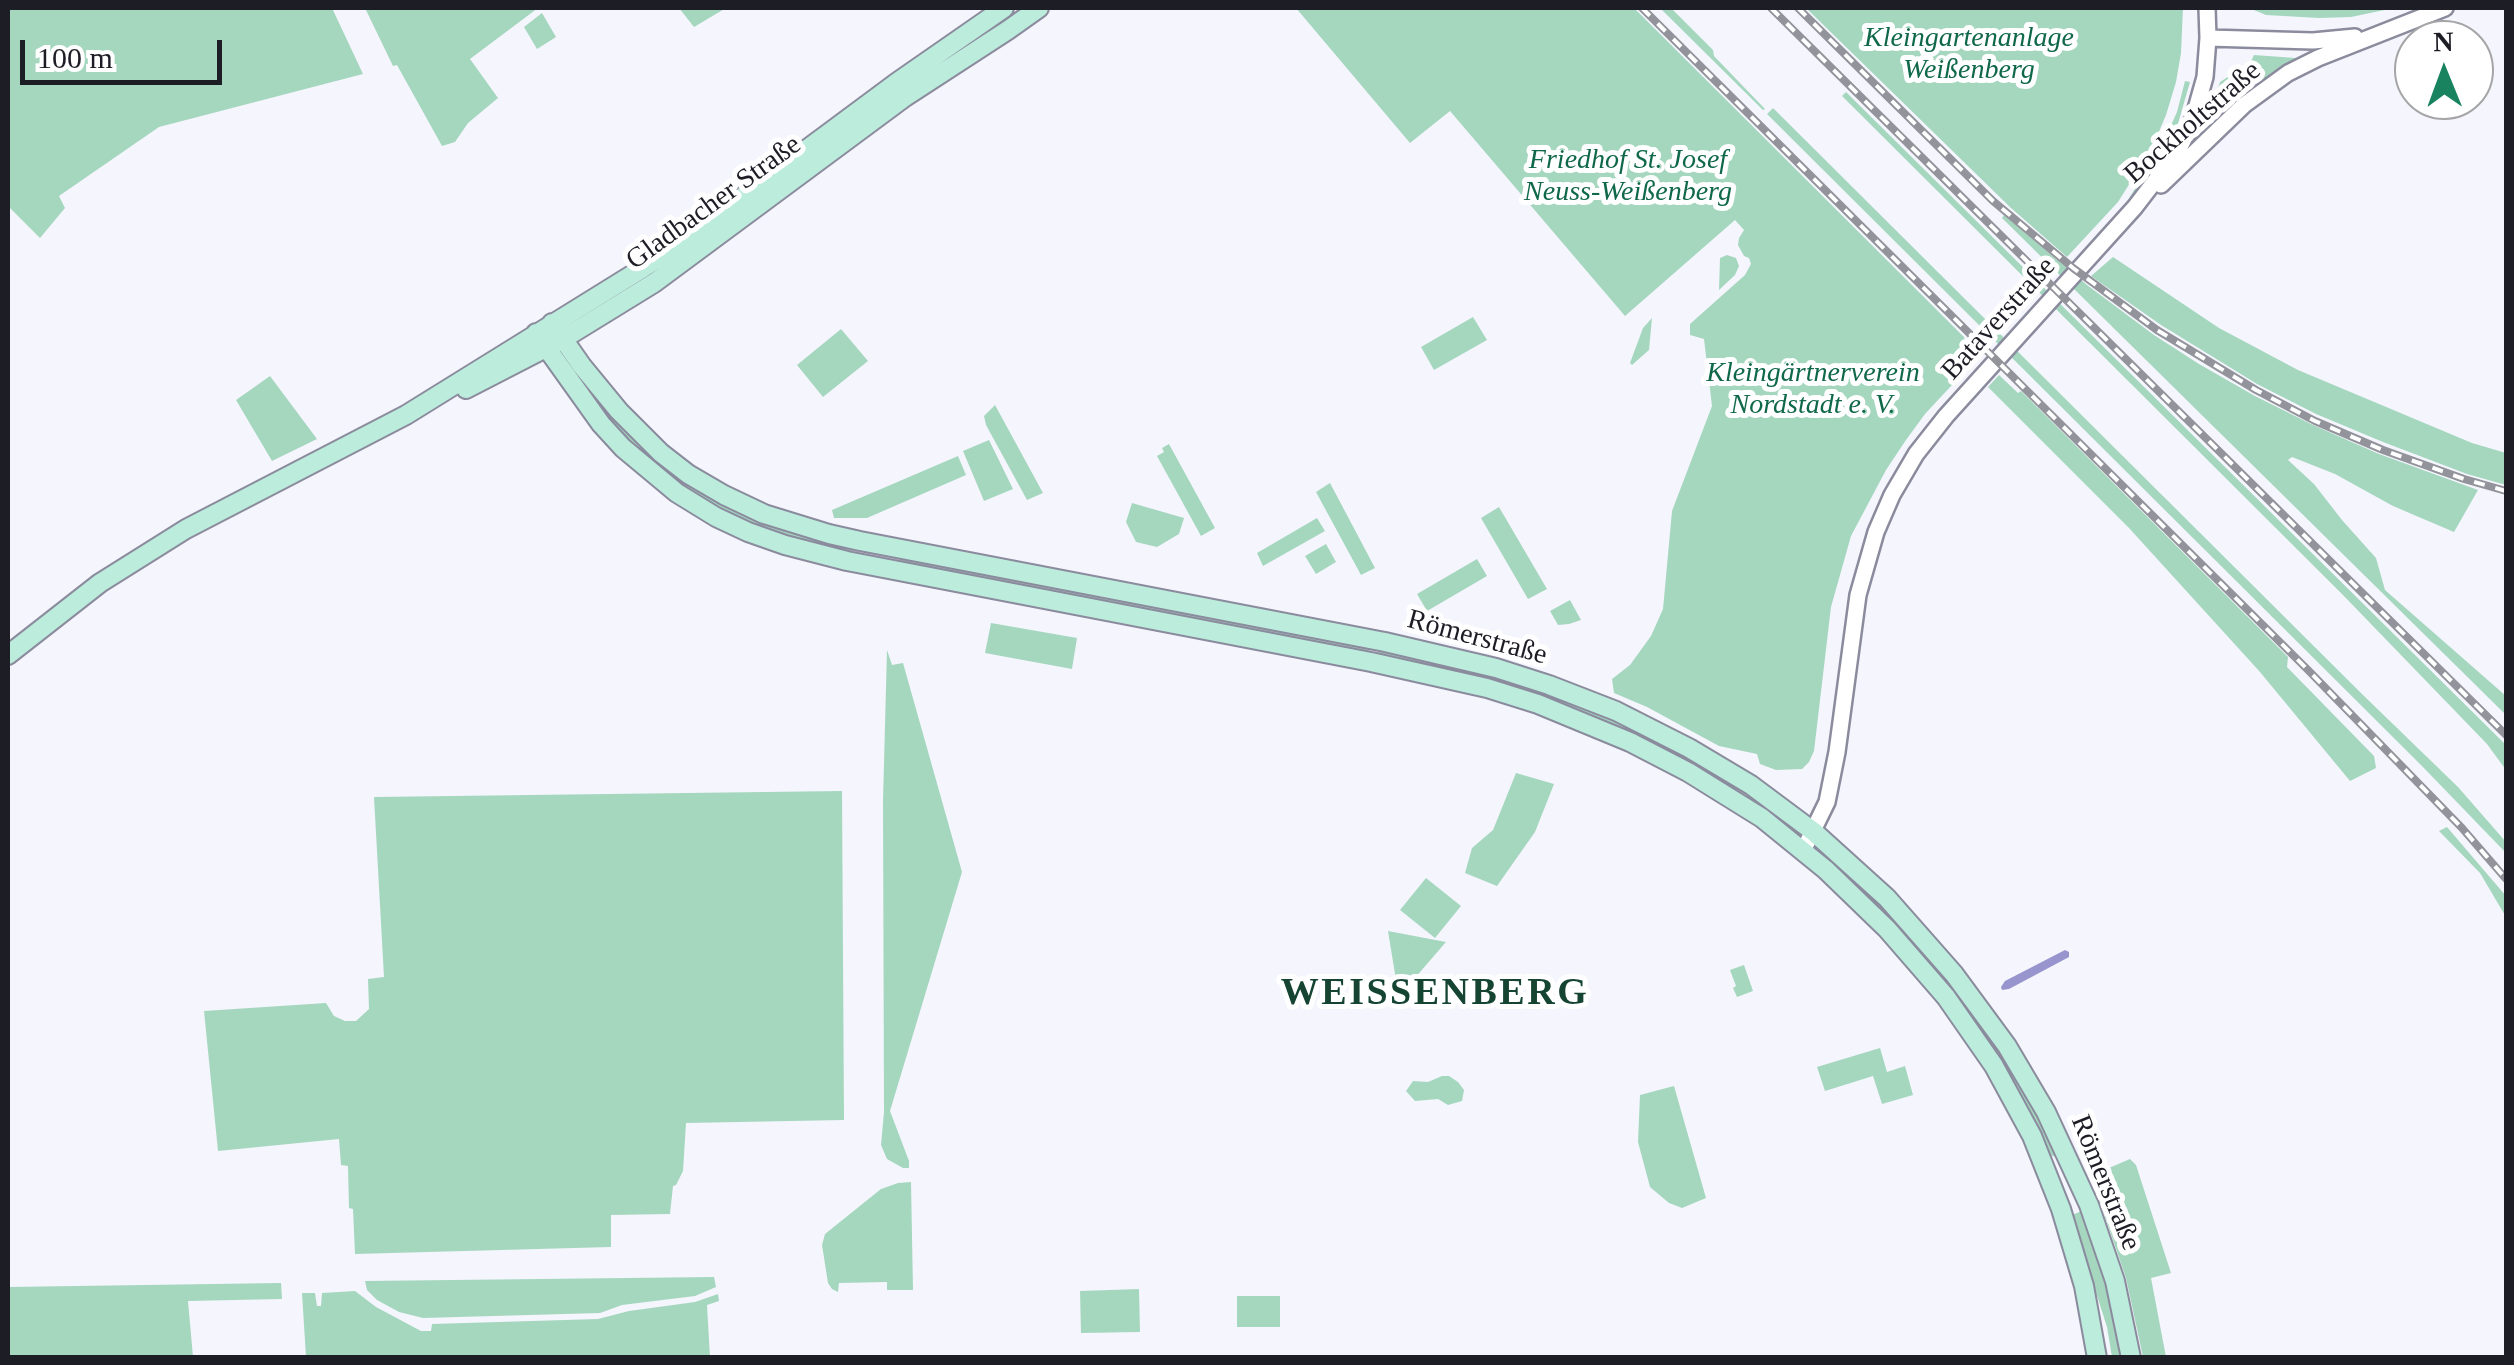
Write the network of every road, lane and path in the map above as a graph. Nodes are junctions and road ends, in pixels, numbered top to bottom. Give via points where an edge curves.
1 (1004, 8) edge
2 (1039, 8) edge
3 (2207, 8) edge
4 (2446, 8) edge
5 (2393, 28) junction
6 (2208, 38) junction
7 (2135, 207) junction
8 (545, 335) junction
9 (563, 340) junction
10 (8, 655) edge
11 (1814, 832) junction
12 (1802, 851) junction
13 (2097, 1358) edge
14 (2131, 1358) edge

1 - 8 main road, Gladbacher Straße
2 - 9 main road, Gladbacher Straße via 905,97 682,264
3 - 6 street, Bataverstraße
4 - 5 street, Bockholtstraße
5 - 6 street, Bockholtstraße via 2326,40
5 - 7 street, Bockholtstraße via 2288,73
6 - 7 street, Bataverstraße via 2192,124
7 - 11 street, Bataverstraße via 1946,416 1892,496 1858,594 1831,787
8 - 9 main road, Gladbacher Straße
8 - 10 main road, Gladbacher Straße via 186,529 100,583
8 - 12 main road, Römerstraße via 623,448 676,493 748,532 830,557 1486,688 1658,756 1762,818
9 - 11 main road, Römerstraße via 661,453 750,508 844,538 1496,668 1651,728 1750,785
11 - 12 street, Bataverstraße
11 - 14 main road, Römerstraße via 1919,932 2022,1068 2089,1205 2115,1280
12 - 13 main road, Römerstraße via 1887,928 1994,1066 2032,1136 2065,1219

